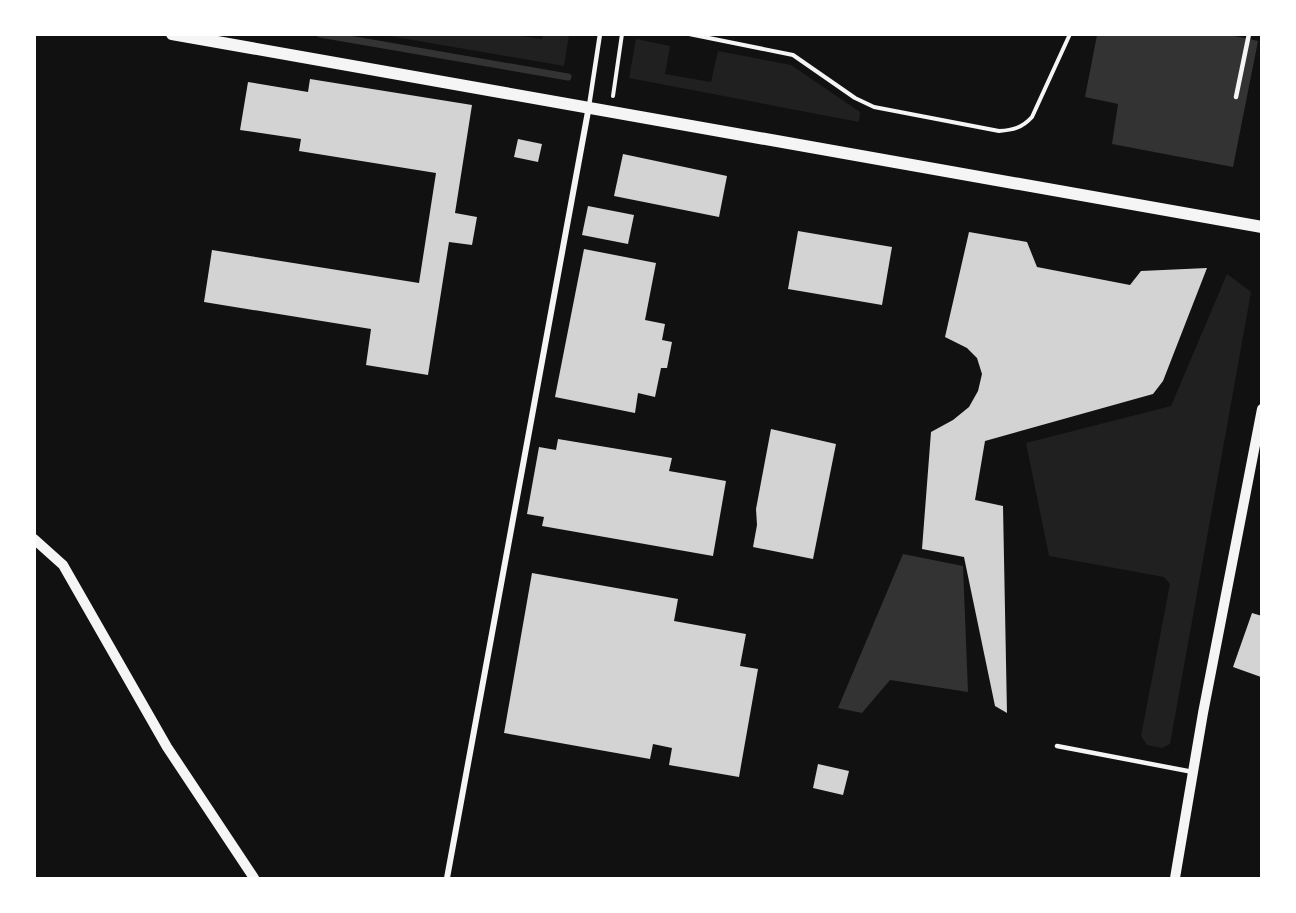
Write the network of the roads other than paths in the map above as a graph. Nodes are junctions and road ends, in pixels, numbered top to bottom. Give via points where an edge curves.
1 (172, 34) edge
2 (600, 34) edge
3 (1249, 34) edge
4 (1236, 97) dead end
5 (589, 106) junction
6 (1262, 227) edge
7 (1262, 409) edge
8 (34, 539) edge
9 (1057, 746) dead end
10 (1193, 772) junction
11 (254, 879) edge
12 (447, 879) edge
13 (1175, 879) edge

1 - 5 main road
2 - 5 lane
3 - 4 lane
5 - 6 main road
5 - 12 street
7 - 10 street
8 - 11 street via 63,565 167,747
9 - 10 lane
10 - 13 street

